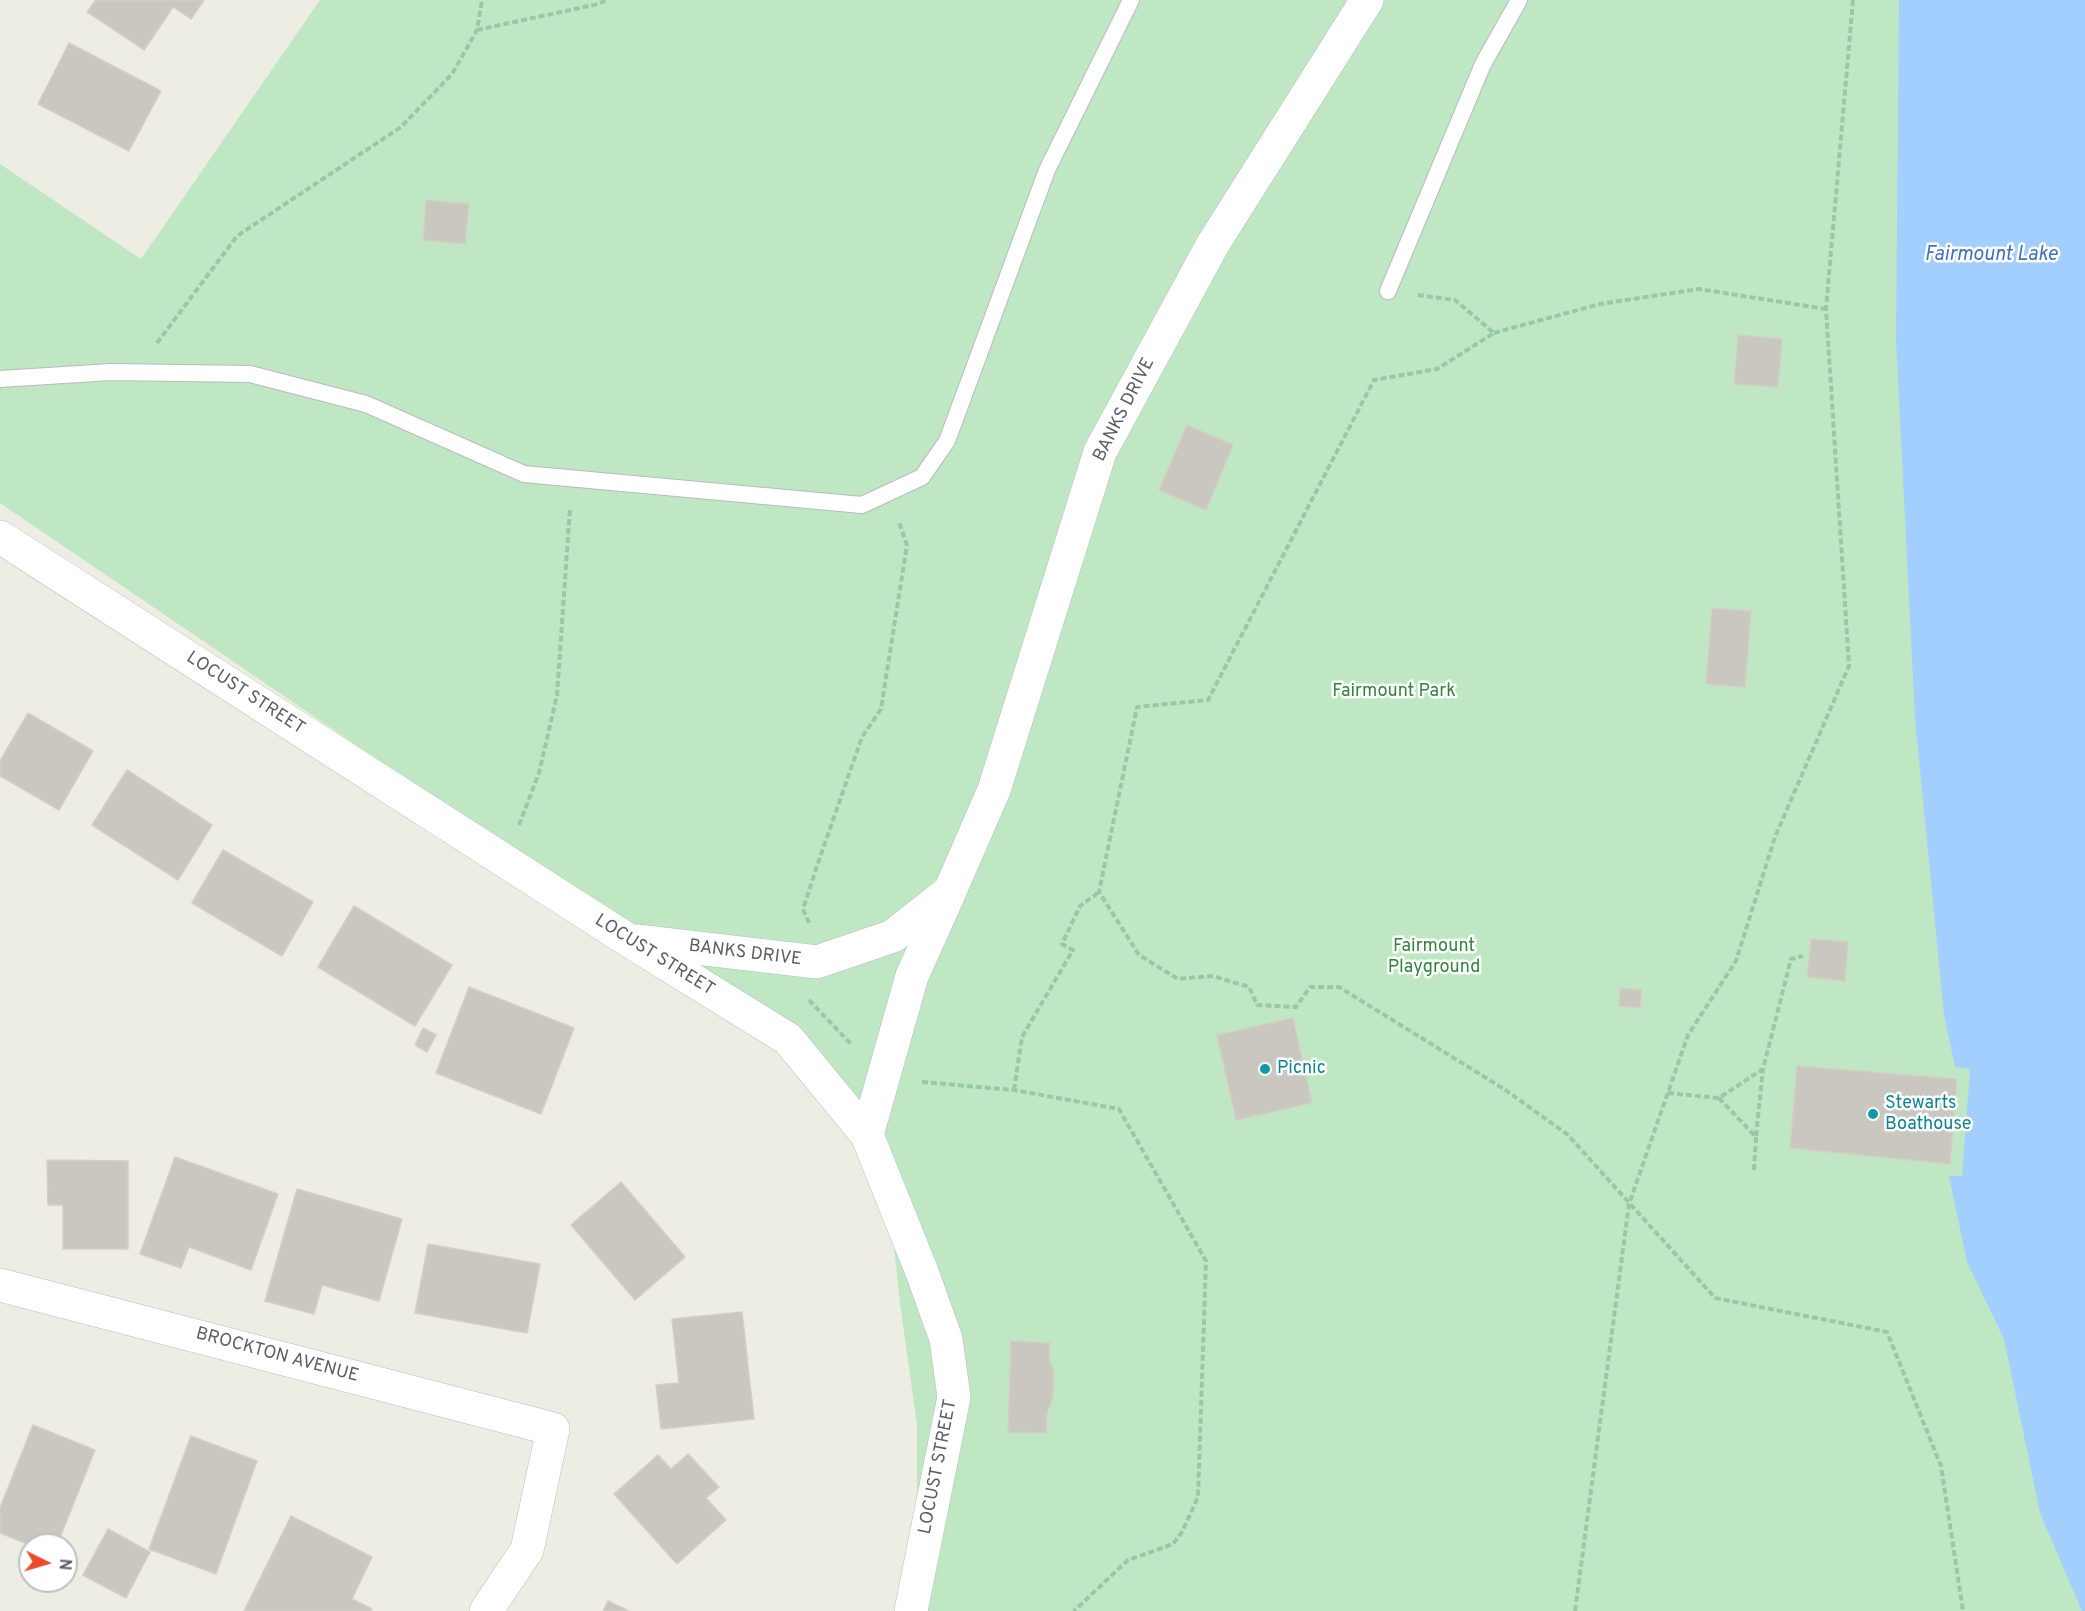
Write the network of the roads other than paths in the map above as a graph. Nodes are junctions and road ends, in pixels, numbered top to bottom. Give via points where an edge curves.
1 (1131, 0) edge
2 (1367, 0) edge
3 (1519, 0) edge
4 (1388, 291) road end
5 (0, 379) edge
6 (0, 537) edge
7 (950, 891) junction
8 (628, 940) junction
9 (867, 1136) junction
10 (0, 1285) edge
11 (486, 1611) edge
12 (911, 1611) edge

1 - 5 lane via 1047,170 947,441 922,477 862,505 524,474 366,404 250,374 135,373
2 - 7 street, BANKS DRIVE via 1213,244 1100,452 994,790
3 - 4 lane via 1483,64
6 - 8 street, LOCUST STREET
7 - 8 street, BANKS DRIVE via 893,936 817,962
7 - 9 street, BANKS DRIVE via 912,975
8 - 9 street, LOCUST STREET via 788,1039
9 - 12 street, LOCUST STREET via 946,1339 954,1397
10 - 11 street, BROCKTON AVENUE via 553,1429 527,1550

